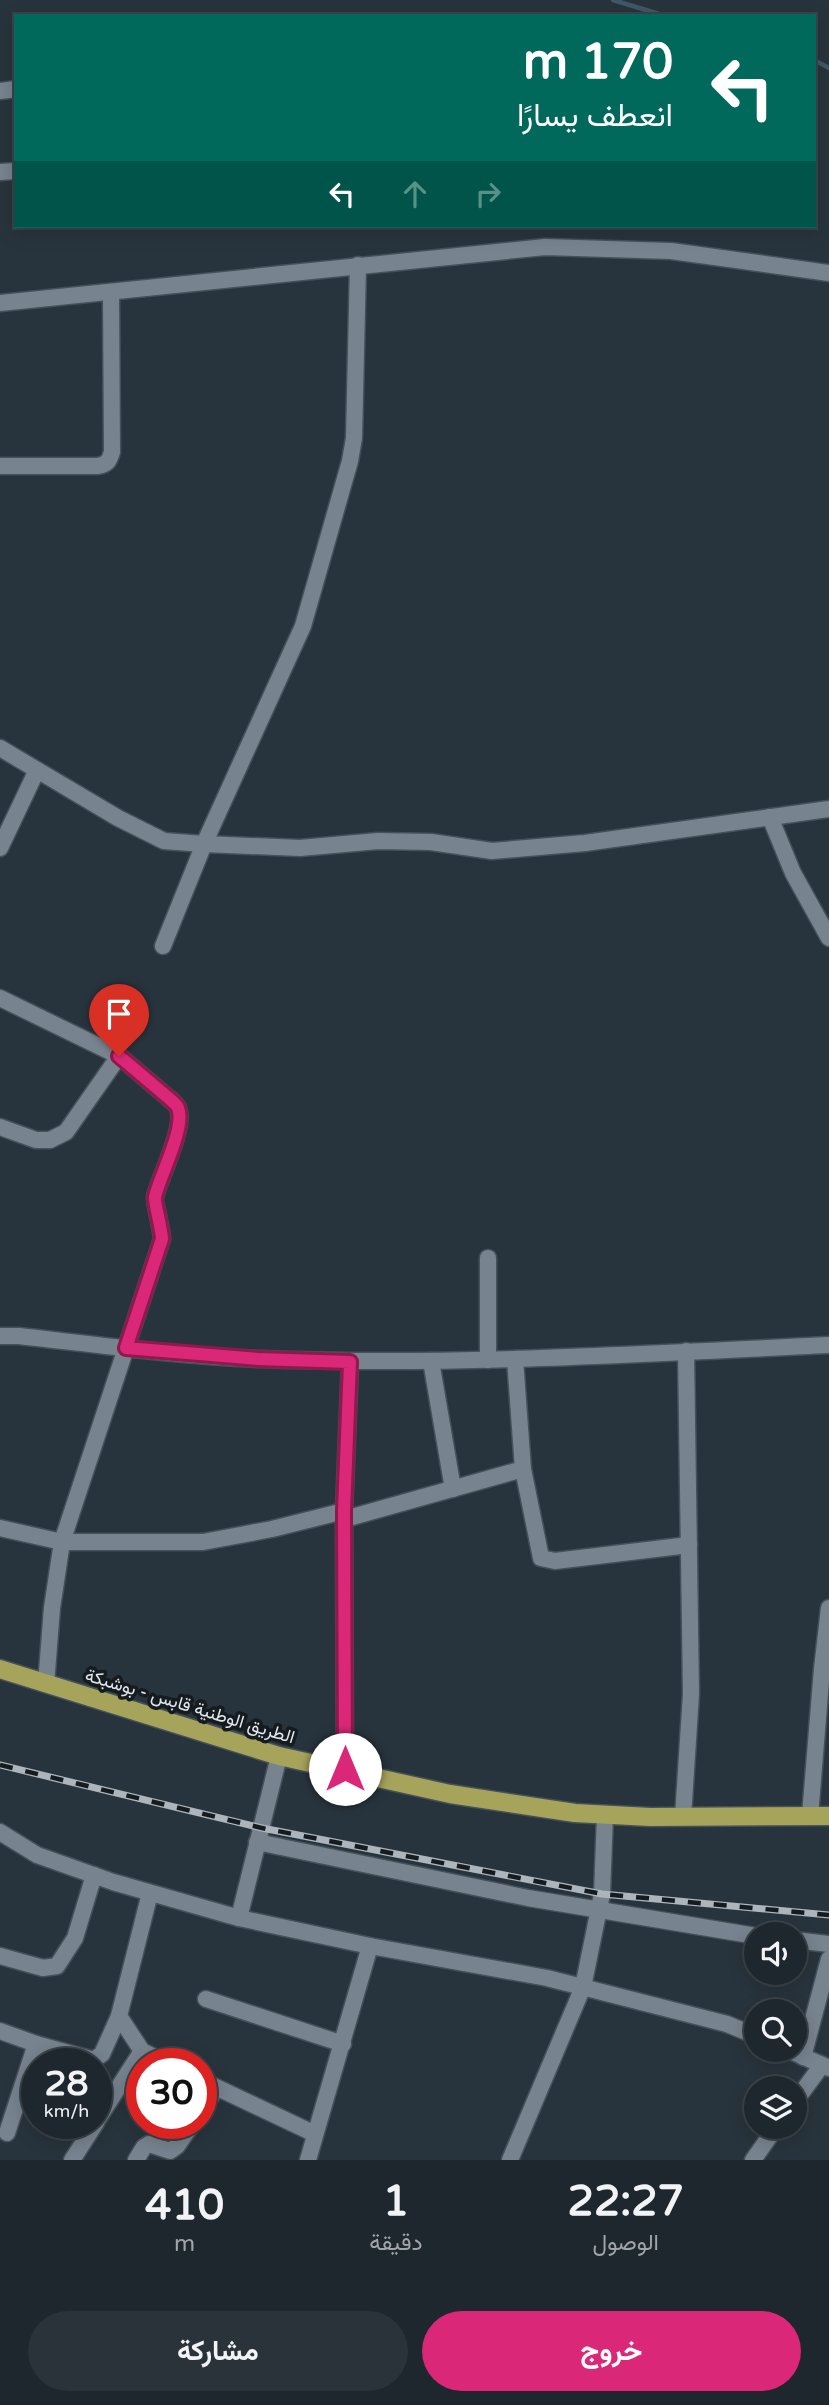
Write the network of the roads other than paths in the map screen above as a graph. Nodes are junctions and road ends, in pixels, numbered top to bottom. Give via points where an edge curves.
1 (358, 265) junction
2 (829, 273) edge
3 (111, 292) junction
4 (0, 303) edge
5 (0, 466) edge
6 (0, 748) edge
7 (37, 770) junction
8 (829, 809) edge
9 (770, 817) junction
10 (204, 844) junction
11 (0, 848) edge
12 (829, 938) edge
13 (163, 946) dead end
14 (0, 999) edge
15 (119, 1056) junction
16 (0, 1127) edge
17 (488, 1258) dead end
18 (0, 1336) edge
19 (829, 1345) edge
20 (126, 1348) junction
21 (686, 1351) junction
22 (515, 1359) junction
23 (488, 1360) junction
24 (431, 1361) junction
25 (350, 1362) junction
26 (523, 1469) junction
27 (453, 1489) junction
28 (344, 1515) junction
29 (0, 1528) edge
30 (62, 1542) junction
31 (689, 1545) junction
32 (829, 1608) edge
33 (0, 1669) edge
34 (825, 1669) edge
35 (46, 1684) junction
36 (279, 1756) junction
37 (345, 1769) junction
38 (605, 1815) junction
39 (810, 1816) junction
40 (829, 1816) edge
41 (683, 1817) junction
42 (0, 1832) edge
43 (257, 1842) junction
44 (94, 1875) junction
45 (150, 1893) junction
46 (598, 1910) junction
47 (239, 1918) junction
48 (744, 1934) edge
49 (807, 1941) edge
50 (829, 1944) edge
51 (370, 1946) junction
52 (0, 1956) edge
53 (829, 1959) edge
54 (583, 1987) junction
55 (206, 1998) dead end
56 (119, 2016) junction
57 (0, 2031) edge
58 (744, 2031) edge
59 (807, 2042) edge
60 (36, 2044) junction
61 (343, 2044) junction
62 (140, 2048) edge
63 (807, 2059) edge
64 (826, 2066) edge
65 (126, 2076) edge
66 (217, 2088) edge
67 (807, 2088) edge
68 (112, 2098) edge
69 (7, 2133) dead end
70 (315, 2134) junction
71 (86, 2139) edge
72 (182, 2139) edge
73 (768, 2139) edge
74 (72, 2160) edge
75 (136, 2160) edge
76 (308, 2160) edge
77 (510, 2160) edge
78 (753, 2160) edge

1 - 2 street via 545,247 671,251
1 - 3 street
1 - 10 street via 350,461 303,626
3 - 4 street
3 - 5 street via 109,461 98,466
6 - 7 street
7 - 10 street via 164,841
7 - 11 street
8 - 9 street
9 - 10 street via 492,851 431,842 300,848
9 - 12 street via 793,873
10 - 13 street
14 - 15 street
15 - 16 street via 66,1132 50,1140 36,1140
15 - 20 street via 178,1106 180,1115 154,1200 162,1239
17 - 23 street
18 - 20 street
19 - 21 street
20 - 25 street
20 - 30 street
21 - 22 street
21 - 31 street
22 - 23 street
22 - 26 street
23 - 24 street
24 - 25 street
24 - 27 street
25 - 28 street
26 - 27 street
26 - 31 street via 538,1552 547,1561
27 - 28 street
28 - 30 street via 203,1542
28 - 37 street
29 - 30 street
30 - 35 street
31 - 41 street via 691,1694
32 - 34 street
33 - 35 main road, الطريق الوطنية قابس - بوشبكة
34 - 39 street
35 - 36 main road, الطريق الوطنية قابس - بوشبكة
36 - 37 main road, الطريق الوطنية قابس - بوشبكة
36 - 43 street
37 - 38 main road, الطريق الوطنية قابس - بوشبكة via 450,1794
38 - 41 main road, الطريق الوطنية قابس - بوشبكة
38 - 46 street
39 - 40 main road, الطريق الوطنية قابس - بوشبكة
39 - 41 main road, الطريق الوطنية قابس - بوشبكة
42 - 44 street via 37,1855
43 - 46 street
43 - 47 street
44 - 45 street
44 - 52 street via 75,1938 57,1966 43,1968
45 - 47 street
45 - 56 street
46 - 48 street
46 - 54 street
47 - 51 street
49 - 50 street
51 - 54 street
51 - 61 street
53 - 59 street
54 - 58 street
54 - 77 street
55 - 61 street
56 - 60 street via 99,2059
56 - 62 street
57 - 60 street
60 - 69 street
61 - 70 street
63 - 64 street
64 - 67 street
65 - 68 street
66 - 70 street
70 - 76 street
71 - 74 street
72 - 75 street via 170,2151 149,2144
73 - 78 street

